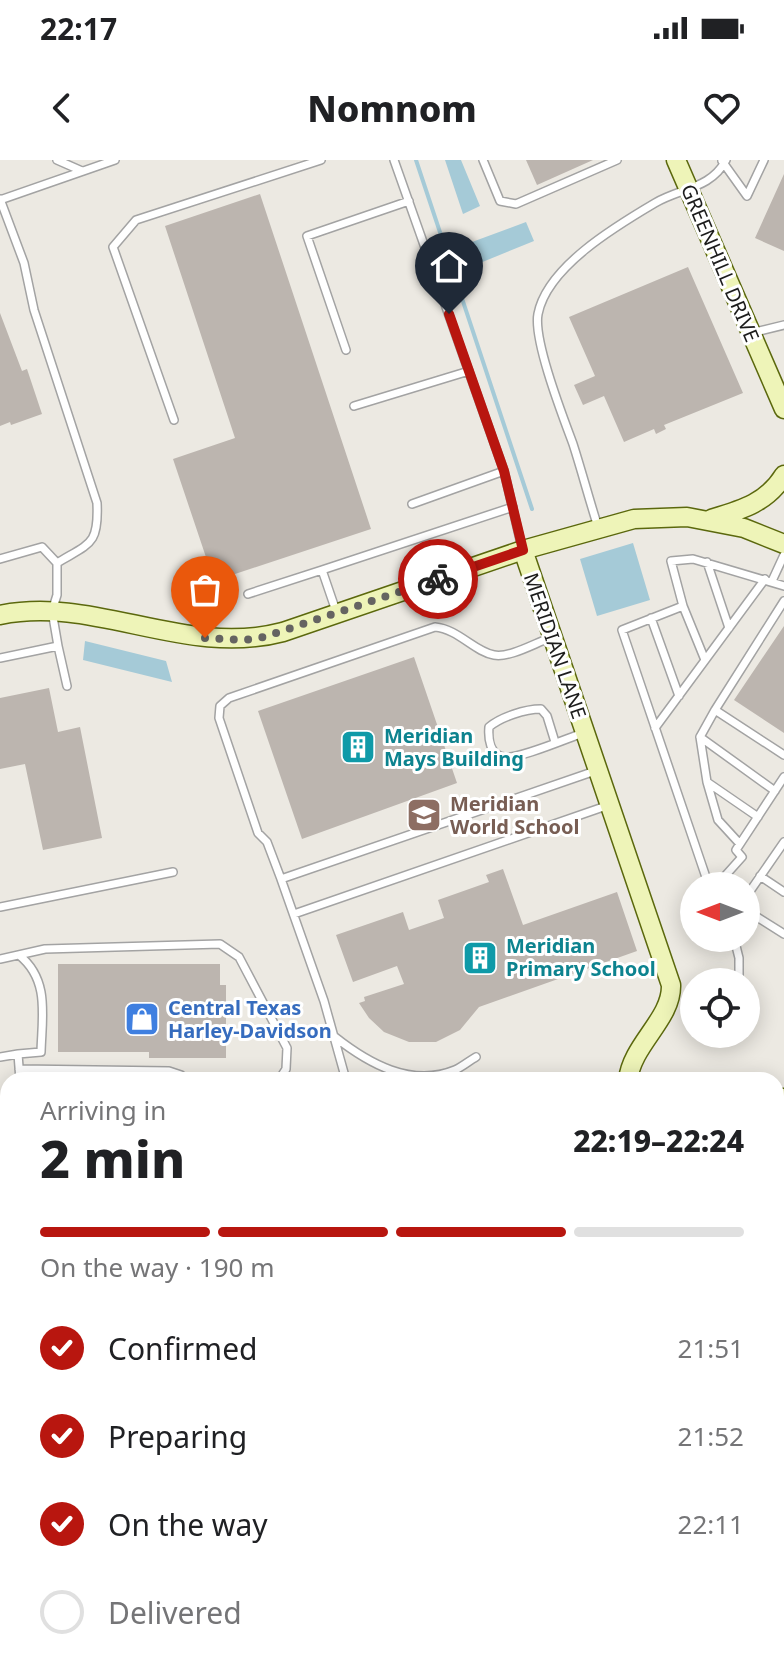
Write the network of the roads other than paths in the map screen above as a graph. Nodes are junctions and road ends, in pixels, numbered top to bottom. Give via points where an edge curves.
1 (57, 160) edge
2 (115, 160) edge
3 (321, 160) edge
4 (394, 160) edge
5 (483, 160) edge
6 (617, 160) edge
7 (676, 160) edge
8 (764, 160) edge
9 (724, 161) edge
10 (82, 171) junction
11 (689, 191) junction
12 (0, 199) edge
13 (409, 201) junction
14 (784, 325) edge
15 (751, 333) junction
16 (346, 350) dead end
17 (469, 371) junction
18 (354, 406) dead end
19 (784, 409) edge
20 (174, 420) dead end
21 (504, 471) junction
22 (784, 475) edge
23 (412, 504) dead end
24 (513, 507) junction
25 (708, 520) junction
26 (598, 527) junction
27 (784, 544) edge
28 (545, 545) junction
29 (523, 550) junction
30 (784, 555) edge
31 (501, 557) junction
32 (0, 559) edge
33 (707, 562) junction
34 (57, 563) junction
35 (322, 570) junction
36 (531, 576) junction
37 (769, 580) junction
38 (784, 586) edge
39 (248, 594) dead end
40 (784, 601) edge
41 (683, 606) junction
42 (52, 611) junction
43 (337, 613) junction
44 (0, 615) edge
45 (651, 618) junction
46 (729, 628) junction
47 (552, 637) junction
48 (58, 646) junction
49 (0, 658) edge
50 (705, 660) junction
51 (67, 686) dead end
52 (679, 696) junction
53 (715, 710) junction
54 (655, 728) junction
55 (585, 732) junction
56 (700, 737) junction
57 (555, 742) junction
58 (784, 755) edge
59 (598, 770) junction
60 (784, 777) edge
61 (707, 782) junction
62 (775, 791) junction
63 (609, 805) junction
64 (758, 817) junction
65 (784, 842) edge
66 (740, 844) junction
67 (781, 852) edge
68 (173, 872) dead end
69 (704, 872) edge
70 (729, 872) edge
71 (760, 876) joint
72 (281, 879) junction
73 (784, 892) edge
74 (0, 907) edge
75 (294, 914) junction
76 (760, 919) edge
77 (784, 934) edge
78 (19, 955) junction
79 (0, 959) edge
80 (333, 1035) junction
81 (18, 1054) junction
82 (0, 1057) edge
83 (476, 1057) dead end
84 (19, 1069) junction
85 (19, 1072) edge
86 (172, 1072) edge
87 (284, 1072) edge
88 (344, 1072) edge
89 (396, 1072) edge
90 (446, 1072) edge
91 (630, 1072) edge

1 - 10 lane
2 - 10 lane
3 - 20 lane via 136,220 113,247
4 - 13 lane, MERIDIAN LANE
5 - 6 lane via 500,201 516,204
7 - 11 main road, GREENHILL DRIVE
8 - 9 lane via 747,196
9 - 11 lane via 719,174
10 - 12 lane
11 - 15 main road, GREENHILL DRIVE
11 - 26 lane via 661,199 572,258 548,289 537,316 544,359
12 - 34 lane via 97,503 98,528 92,541
13 - 16 lane via 307,236
13 - 17 lane, MERIDIAN LANE
14 - 15 lane
15 - 19 main road, GREENHILL DRIVE
17 - 18 lane
17 - 21 lane, MERIDIAN LANE
21 - 23 lane
21 - 24 lane, MERIDIAN LANE
22 - 25 main road via 774,491 744,509
24 - 29 lane, MERIDIAN LANE
24 - 35 lane
25 - 26 main road via 634,519
25 - 27 main road
26 - 28 main road
28 - 29 main road
28 - 36 main road
29 - 31 main road
29 - 36 main road, MERIDIAN LANE
30 - 37 lane
31 - 36 main road
31 - 43 main road
32 - 34 lane via 42,547
33 - 37 lane
33 - 41 lane via 671,561
33 - 46 lane
34 - 42 lane
35 - 39 lane
35 - 43 lane
36 - 47 main road, MERIDIAN LANE
37 - 38 lane
37 - 46 lane
40 - 53 lane
41 - 45 lane
41 - 50 lane
42 - 43 main road via 225,640 264,637
42 - 44 main road
42 - 48 lane
45 - 52 lane
45 - 54 lane via 622,630
46 - 50 lane
47 - 55 main road, MERIDIAN LANE
47 - 72 lane via 494,655 435,627 229,698 220,706 219,718 258,833 267,842
48 - 49 lane
48 - 51 lane
50 - 52 lane
52 - 54 lane
53 - 56 lane
53 - 58 lane
54 - 69 lane
55 - 57 lane
55 - 59 main road, MERIDIAN LANE
56 - 61 lane
56 - 62 lane
57 - 57 lane via 501,757 493,750 489,727 541,709
59 - 63 main road, MERIDIAN LANE
59 - 72 lane
60 - 62 lane
61 - 64 lane
61 - 66 lane via 718,820
62 - 64 lane
63 - 75 lane
63 - 91 main road, MERIDIAN LANE via 671,985 670,999 635,1054
64 - 66 lane
65 - 67 lane
66 - 70 lane via 736,850 742,857
67 - 71 lane
68 - 74 lane
71 - 73 lane
72 - 75 lane
75 - 80 lane
76 - 77 lane
78 - 79 lane
78 - 81 lane via 33,967 43,996 41,1052
78 - 87 lane via 45,949 220,944 239,957 287,1048
80 - 88 lane
80 - 89 lane via 360,1057
81 - 82 lane
81 - 84 lane
83 - 90 lane
84 - 85 lane
84 - 86 lane

